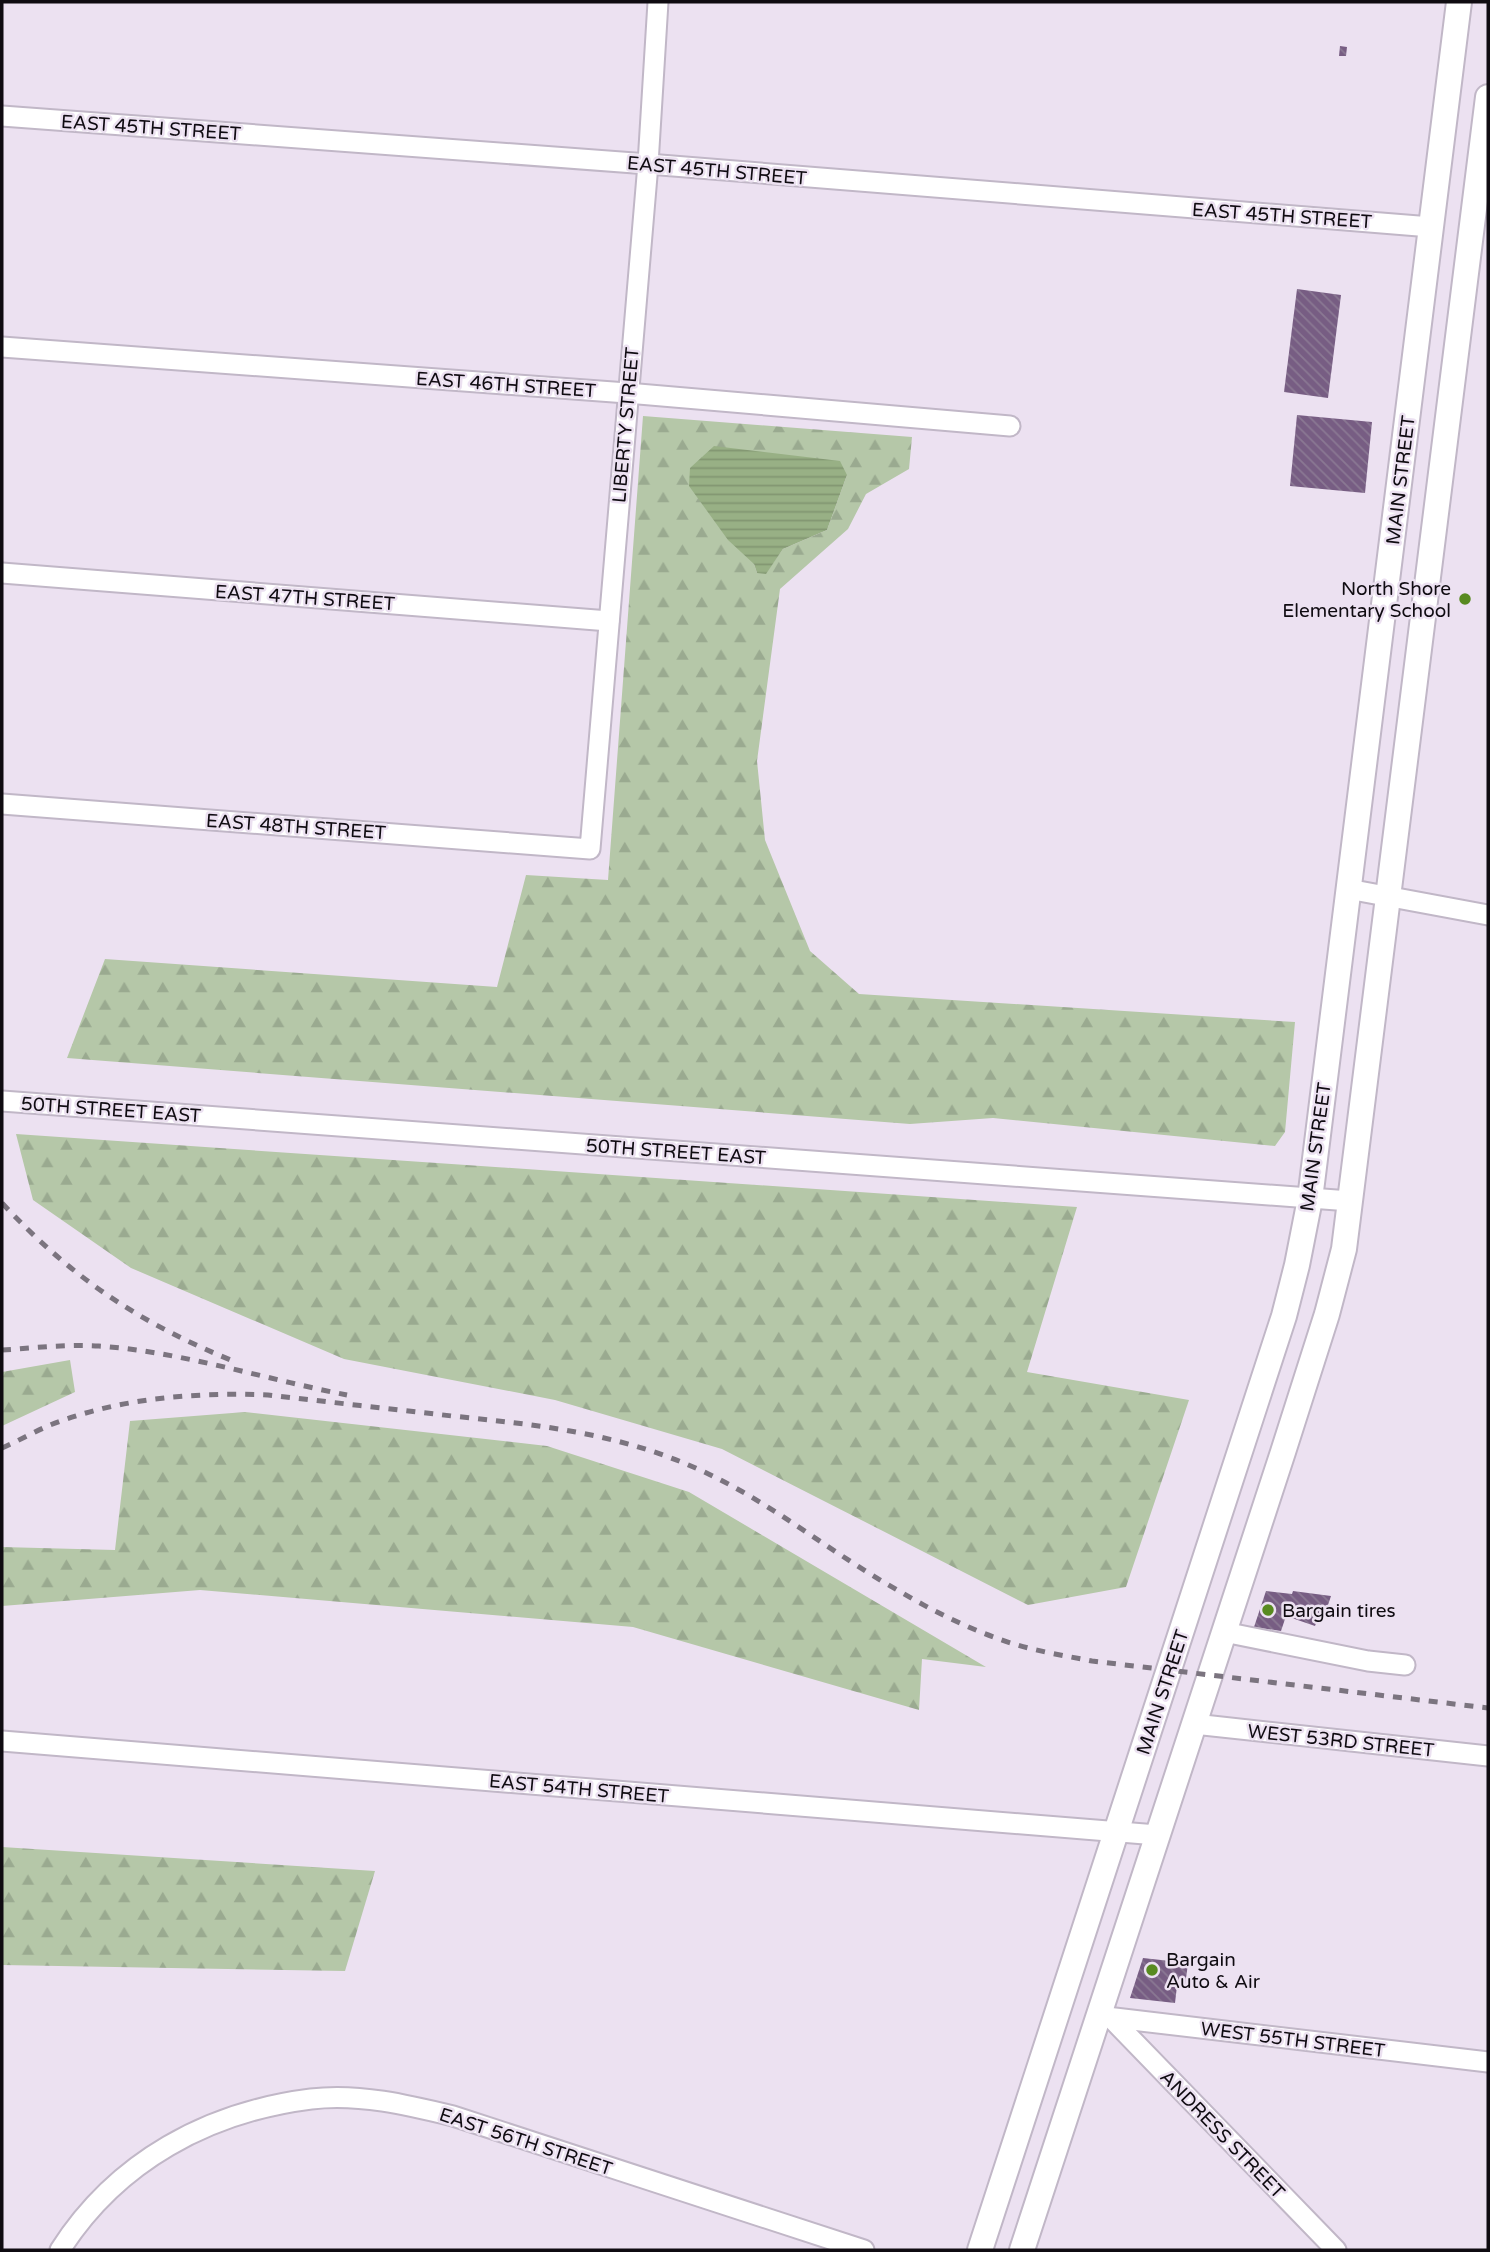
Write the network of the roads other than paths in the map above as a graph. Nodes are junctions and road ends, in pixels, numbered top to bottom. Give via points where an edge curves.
1 (658, 2) edge
2 (1459, 2) edge
3 (1488, 97) edge
4 (2, 116) edge
5 (648, 164) junction
6 (1432, 227) junction
7 (1480, 231) edge
8 (2, 347) edge
9 (627, 393) junction
10 (1010, 426) dead end
11 (2, 573) edge
12 (609, 621) junction
13 (2, 804) edge
14 (590, 849) joint
15 (1348, 890) junction
16 (1388, 897) junction
17 (1488, 915) edge
18 (2, 1101) edge
19 (1310, 1199) junction
20 (1350, 1201) junction
21 (1224, 1632) junction
22 (1405, 1665) dead end
23 (1194, 1724) junction
24 (2, 1741) edge
25 (1488, 1756) edge
26 (1115, 1832) junction
27 (1157, 1835) junction
28 (1104, 2017) junction
29 (1488, 2062) edge
30 (60, 2250) edge
31 (864, 2250) edge
32 (980, 2250) edge
33 (1022, 2250) edge
34 (1336, 2250) edge

1 - 5 street, LIBERTY STREET
2 - 6 main road, MAIN STREET
3 - 7 main road, MAIN STREET
4 - 5 street, EAST 45TH STREET
5 - 6 street, EAST 45TH STREET
5 - 9 street, LIBERTY STREET
6 - 15 main road, MAIN STREET
7 - 16 main road, MAIN STREET
8 - 9 street, EAST 46TH STREET
9 - 10 street, EAST 46TH STREET
9 - 12 street, LIBERTY STREET
11 - 12 street, EAST 47TH STREET
12 - 14 street, LIBERTY STREET
13 - 14 street, EAST 48TH STREET
15 - 16 street
15 - 19 main road, MAIN STREET
16 - 17 street
16 - 20 main road, MAIN STREET
18 - 19 street, 50TH STREET EAST
19 - 20 street, 50TH STREET EAST
19 - 26 main road, MAIN STREET via 1284,1316
20 - 21 main road, MAIN STREET via 1344,1249 1326,1314
21 - 22 street
21 - 23 main road, MAIN STREET
23 - 25 street, WEST 53RD STREET
23 - 27 main road, MAIN STREET
24 - 26 street, EAST 54TH STREET
26 - 27 street, EAST 54TH STREET
26 - 32 main road, MAIN STREET
27 - 28 main road, MAIN STREET
28 - 29 street, WEST 55TH STREET
28 - 33 main road, MAIN STREET
28 - 34 street, ANDRESS STREET
30 - 31 street, EAST 56TH STREET via 107,2192 141,2162 210,2124 248,2111 313,2099 361,2099 453,2116

